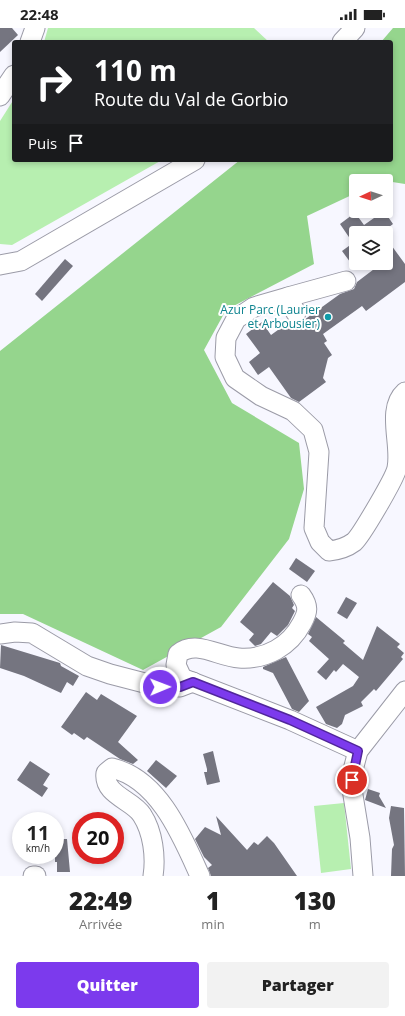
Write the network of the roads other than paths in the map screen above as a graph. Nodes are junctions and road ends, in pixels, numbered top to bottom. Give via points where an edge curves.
1 (35, 28) edge
2 (355, 28) edge
3 (31, 40) edge
4 (344, 40) edge
5 (12, 78) edge
6 (0, 96) edge
7 (192, 162) edge
8 (0, 265) edge
9 (346, 281) dead end
10 (405, 392) edge
11 (301, 595) dead end
12 (0, 634) edge
13 (193, 682) junction
14 (405, 691) edge
15 (358, 751) junction
16 (153, 876) edge
17 (200, 876) edge
18 (363, 876) edge

1 - 3 street
2 - 4 street
5 - 6 street
7 - 8 street via 21,261
9 - 10 street via 292,305 254,307 236,318 226,338 225,357 235,378 261,396 293,411 312,430 318,452 314,528 320,542 329,551 340,550 356,541 391,483 397,470 400,453 395,417 398,403
11 - 13 street via 308,609 304,620 298,631 277,651 253,658 239,658 205,649 184,649 178,654 176,665 182,678
12 - 13 street via 32,633 87,666 160,687 180,687
13 - 15 street via 290,720
14 - 15 street
15 - 18 street via 353,770 352,790
16 - 17 street via 154,852 150,830 142,814 110,788 105,780 106,773 112,768 136,778 163,804

